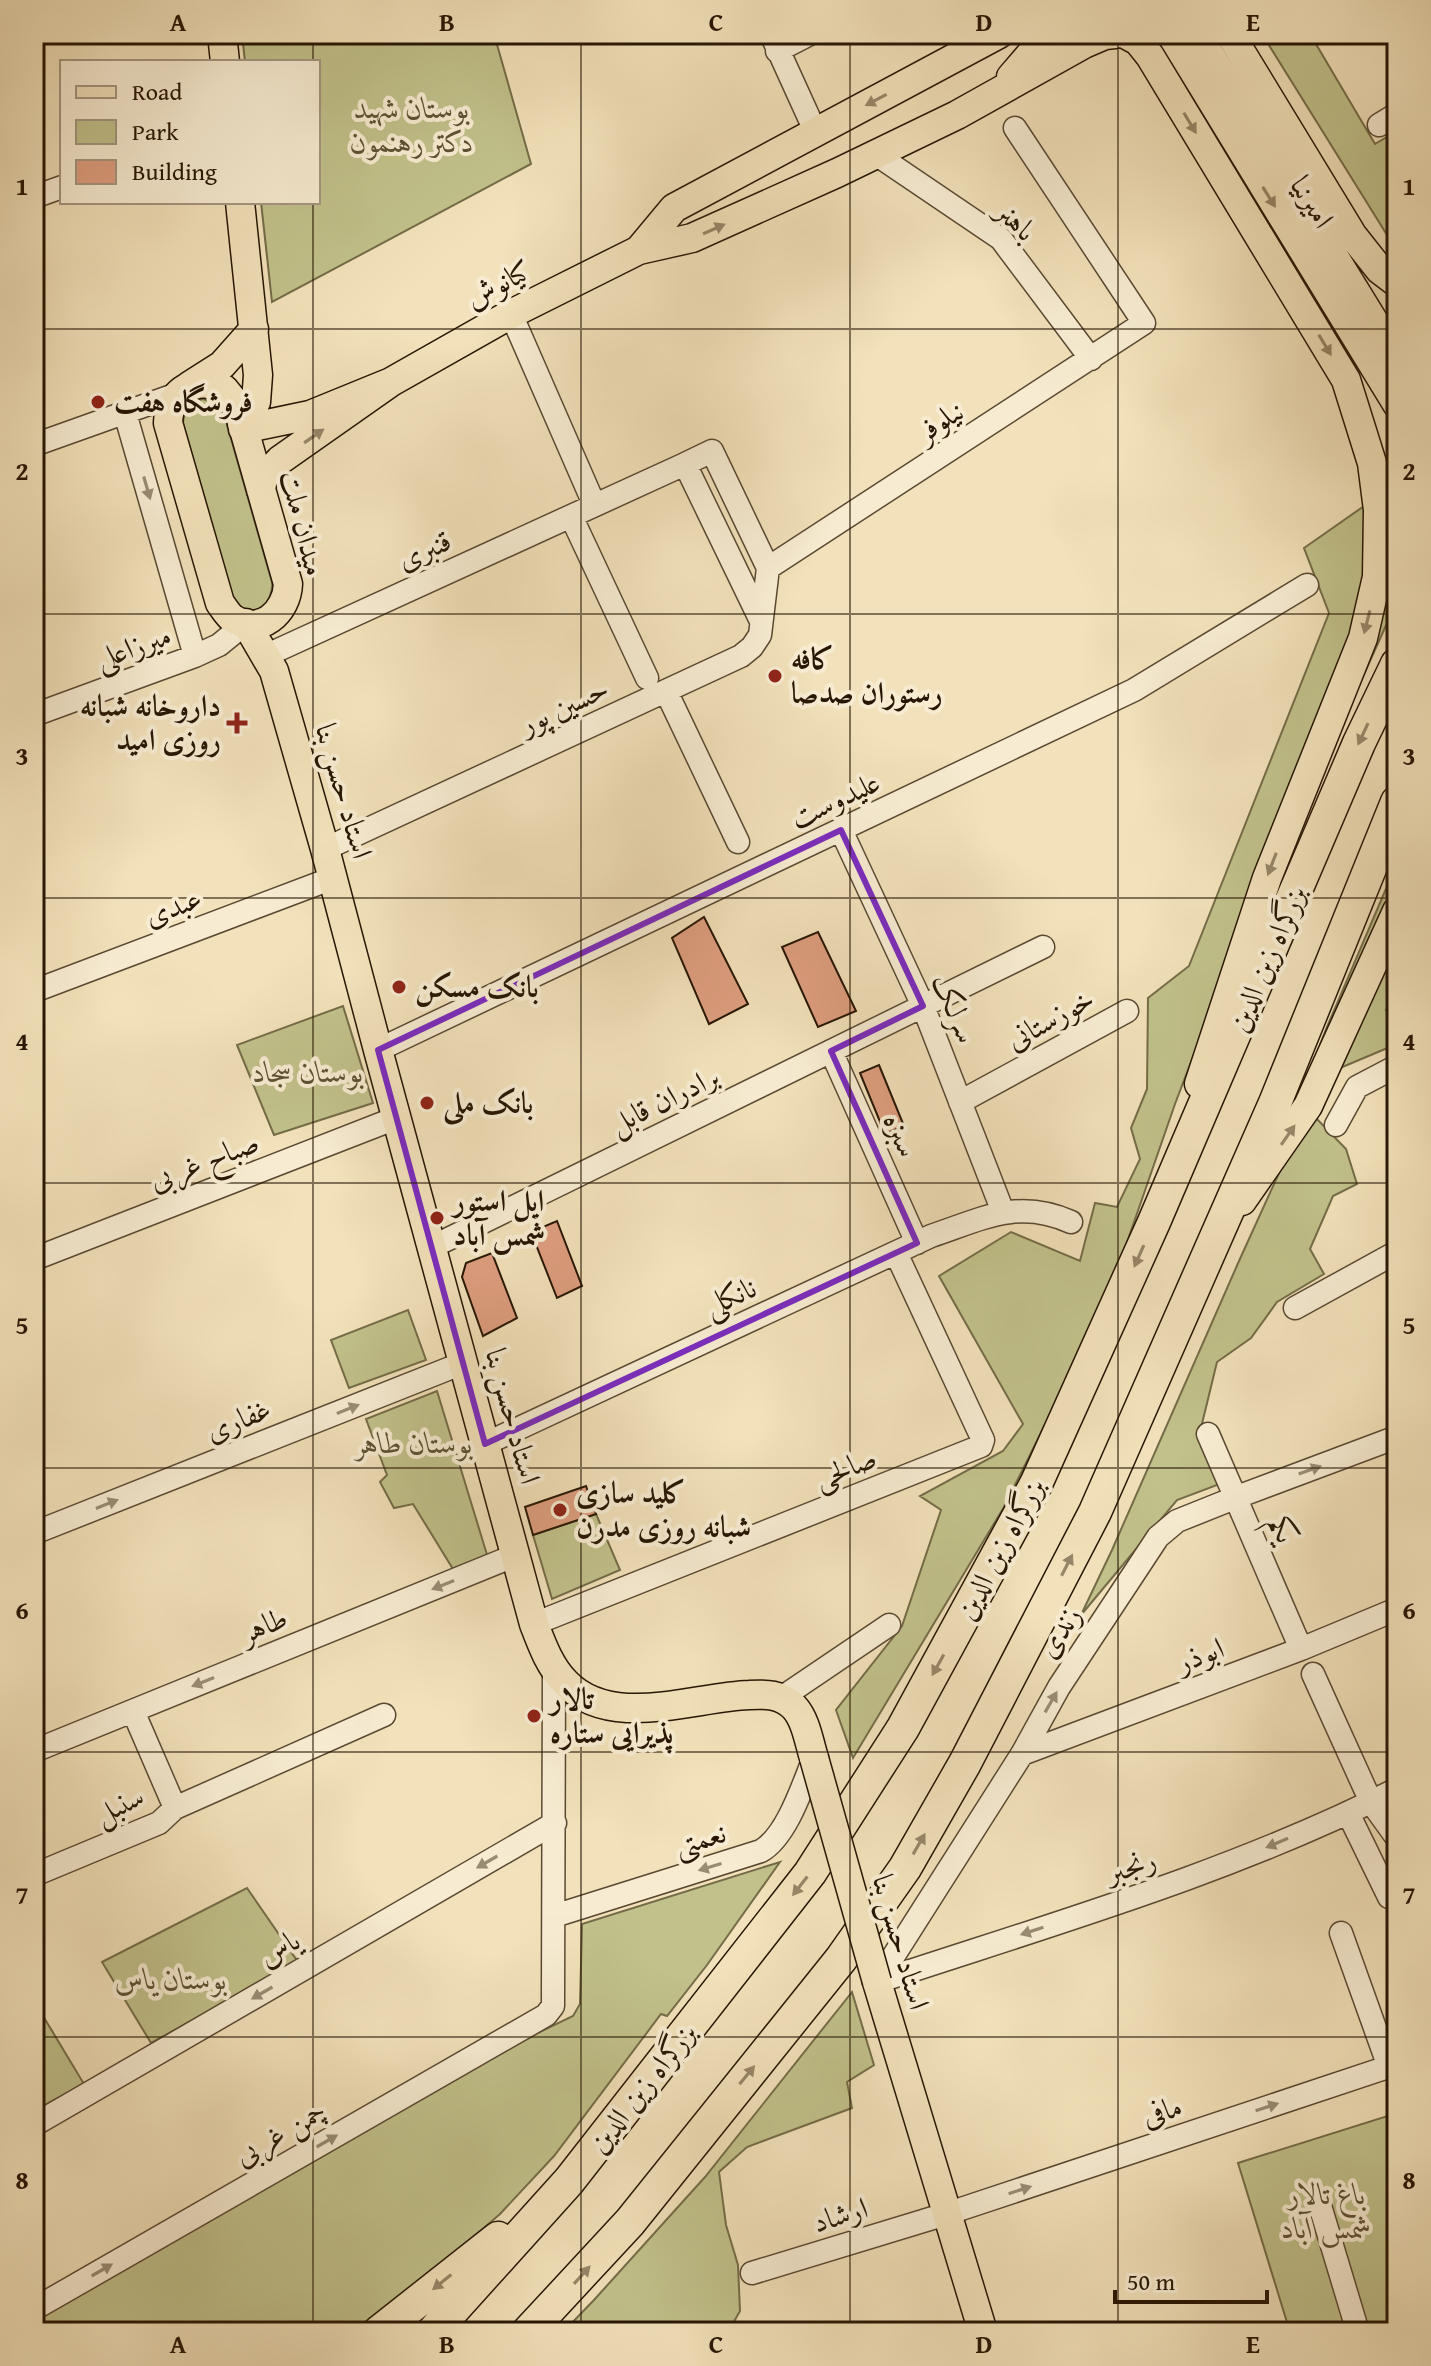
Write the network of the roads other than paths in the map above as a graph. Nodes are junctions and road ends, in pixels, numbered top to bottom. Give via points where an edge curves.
1 (222, 34) edge
2 (810, 34) edge
3 (999, 34) edge
4 (1048, 34) edge
5 (1115, 34) edge
6 (1125, 34) edge
7 (1171, 34) edge
8 (1197, 34) edge
9 (1230, 34) edge
10 (774, 43) edge
11 (225, 60) edge
12 (945, 64) junction
13 (997, 93) junction
14 (957, 115) junction
15 (1015, 128) dead end
16 (816, 133) junction
17 (874, 153) junction
18 (60, 188) edge
19 (34, 197) edge
20 (240, 204) edge
21 (639, 250) junction
22 (1397, 283) edge
23 (511, 314) junction
24 (254, 329) junction
25 (1091, 359) junction
26 (1397, 359) edge
27 (391, 382) junction
28 (181, 391) junction
29 (1397, 404) edge
30 (125, 413) junction
31 (242, 426) junction
32 (34, 445) edge
33 (685, 464) junction
34 (261, 490) junction
35 (594, 504) junction
36 (571, 516) junction
37 (768, 568) junction
38 (1307, 585) dead end
39 (286, 599) junction
40 (246, 623) junction
41 (763, 624) junction
42 (195, 656) junction
43 (276, 660) junction
44 (1397, 664) edge
45 (647, 678) dead end
46 (666, 691) junction
47 (34, 715) edge
48 (1397, 802) edge
49 (841, 830) junction
50 (738, 842) dead end
51 (325, 849) junction
52 (333, 878) junction
53 (1397, 911) edge
54 (1043, 947) dead end
55 (34, 991) edge
56 (923, 1006) junction
57 (1127, 1011) dead end
58 (378, 1050) junction
59 (831, 1051) junction
60 (1397, 1066) edge
61 (960, 1102) junction
62 (396, 1118) junction
63 (1336, 1125) dead end
64 (1003, 1212) junction
65 (1071, 1222) dead end
66 (1154, 1222) junction
67 (1211, 1245) junction
68 (432, 1247) junction
69 (906, 1248) junction
70 (1397, 1252) edge
71 (34, 1259) edge
72 (1295, 1308) dead end
73 (463, 1363) junction
74 (1208, 1434) dead end
75 (1397, 1437) edge
76 (485, 1444) junction
77 (1237, 1497) junction
78 (34, 1533) edge
79 (516, 1555) junction
80 (1397, 1609) edge
81 (534, 1624) junction
82 (889, 1625) dead end
83 (1301, 1649) junction
84 (554, 1667) junction
85 (1313, 1674) dead end
86 (781, 1698) junction
87 (133, 1711) junction
88 (384, 1715) dead end
89 (34, 1751) edge
90 (1022, 1754) junction
91 (814, 1758) junction
92 (1397, 1789) edge
93 (1371, 1802) junction
94 (175, 1808) junction
95 (1348, 1813) junction
96 (555, 1823) junction
97 (1397, 1838) edge
98 (34, 1875) edge
99 (1389, 1897) dead end
100 (554, 1916) junction
101 (1341, 1933) dead end
102 (877, 1982) junction
103 (1393, 2066) edge
104 (34, 2125) edge
105 (569, 2181) junction
106 (1318, 2199) dead end
107 (946, 2214) junction
108 (752, 2273) dead end
109 (34, 2309) edge
110 (379, 2332) edge
111 (433, 2332) edge
112 (528, 2332) edge
113 (983, 2332) edge
114 (1358, 2332) edge

1 - 11 main road
2 - 10 street
3 - 12 main road
4 - 13 main road
5 - 13 main road via 1084,44
6 -> 66 main road via 1150,56 1346,380 1372,463 1378,510 1377,577 1363,638 1267,878
7 -> 29 main road, امیرنیا
8 - 26 main road, امیرنیا
9 - 22 main road via 1353,236
10 - 16 street
12 - 14 main road via 922,97 931,114
12 -> 16 main road
13 - 14 main road
14 - 17 main road
15 - 25 street, نیلوفر via 1144,323
16 - 21 main road via 674,208
21 -> 17 main road via 692,238
17 - 25 street, باهنر via 1001,239
18 - 19 street
20 - 24 main road
21 - 23 main road, کیانوش
23 - 27 main road, کیانوش
23 - 35 street
24 - 28 main road via 222,365
24 - 31 main road via 256,402
25 - 37 street, نیلوفر
27 - 31 main road, کیانوش via 310,415
34 -> 27 main road, کیانوش via 263,478 280,460
28 - 30 street
28 - 31 main road, میدان ملت via 205,383 224,389 237,405
28 - 40 main road via 168,423 220,603 232,618
30 - 32 street
30 -> 42 street
31 - 34 main road, میدان ملت
33 - 35 street, قنبری
33 - 37 street, قنبری via 712,451
33 - 41 street
34 - 39 main road, میدان ملت via 288,584
35 - 36 street, قنبری
36 - 43 street, قنبری
36 - 45 street
37 - 41 street, حسین پور
38 - 49 street, علیدوست via 1134,690
39 - 40 main road, میدان ملت via 271,619
39 - 43 main road
40 - 42 street, میرزاعلی
40 - 43 main road
41 - 46 street, حسین پور via 741,656
42 - 47 street, میرزاعلی
43 - 51 main road, استاد حسن بنا
44 -> 66 highway, بزرگراه زین الدین
46 - 50 street
46 - 51 street, حسین پور
48 - 67 highway, بزرگراه زین الدین via 1275,1103
49 - 56 street, سرلک
49 - 58 street, علیدوست
51 - 52 main road, استاد حسن بنا
52 - 55 street, عبدی
52 - 58 main road, استاد حسن بنا
67 -> 53 main road via 1308,1106
54 - 56 street, برادران قابل
56 - 59 street, برادران قابل
56 - 61 street, سرلک
57 - 61 street, خوزستانی
58 - 62 main road, استاد حسن بنا
59 - 68 street, برادران قابل
59 - 69 street, سبزه
60 - 63 street via 1357,1087
61 - 64 street, سرلک
62 - 68 main road, استاد حسن بنا
62 - 71 street, صباح غربی
64 - 65 street via 1051,1213
64 - 69 street, نانکلی
66 -> 105 highway, بزرگراه زین الدین via 1036,1484 903,1728 810,1873
112 -> 67 highway, بزرگراه زین الدین via 630,2222 841,1959 905,1868 1095,1512
68 - 73 main road, استاد حسن بنا
69 - 76 street, نانکلی
69 - 81 street, صالحی via 981,1446
70 - 72 street
73 - 76 main road, استاد حسن بنا
78 -> 73 street, غفاری
74 - 77 street, یکم
77 -> 75 street, زندی
76 - 79 main road, استاد حسن بنا
77 - 83 street, یکم
90 -> 77 street, زندی via 1059,1687 1158,1537 1177,1521
79 - 81 main road, استاد حسن بنا
79 -> 87 street, طاهر
80 - 83 street, ابوذر
81 - 84 main road, استاد حسن بنا
82 - 86 street
83 - 90 street, ابوذر
84 - 86 main road, استاد حسن بنا via 579,1693 628,1709 732,1696
84 - 96 street
85 - 93 street
86 - 91 main road, استاد حسن بنا via 801,1717
87 - 89 street, طاهر
87 - 94 street, سنبل
88 - 94 street
90 - 102 street, زندی
91 -> 100 street, نعمتی via 770,1846
91 - 102 main road, استاد حسن بنا, bridge
92 - 93 street, رنجبر
93 - 95 street, رنجبر
93 - 97 street
94 - 98 street, سنبل via 159,1823
95 - 99 street
95 -> 102 street, رنجبر via 1206,1873
96 - 100 street
96 -> 104 street, یاس
109 -> 100 street, چمن غربی via 546,2015 553,2006
101 - 103 street
102 - 107 main road, استاد حسن بنا
107 -> 103 street, مافی
105 -> 110 highway
105 - 111 highway, بزرگراه زین الدین
106 - 114 street
107 - 108 street, ارشاد
107 - 113 main road, استاد حسن بنا

